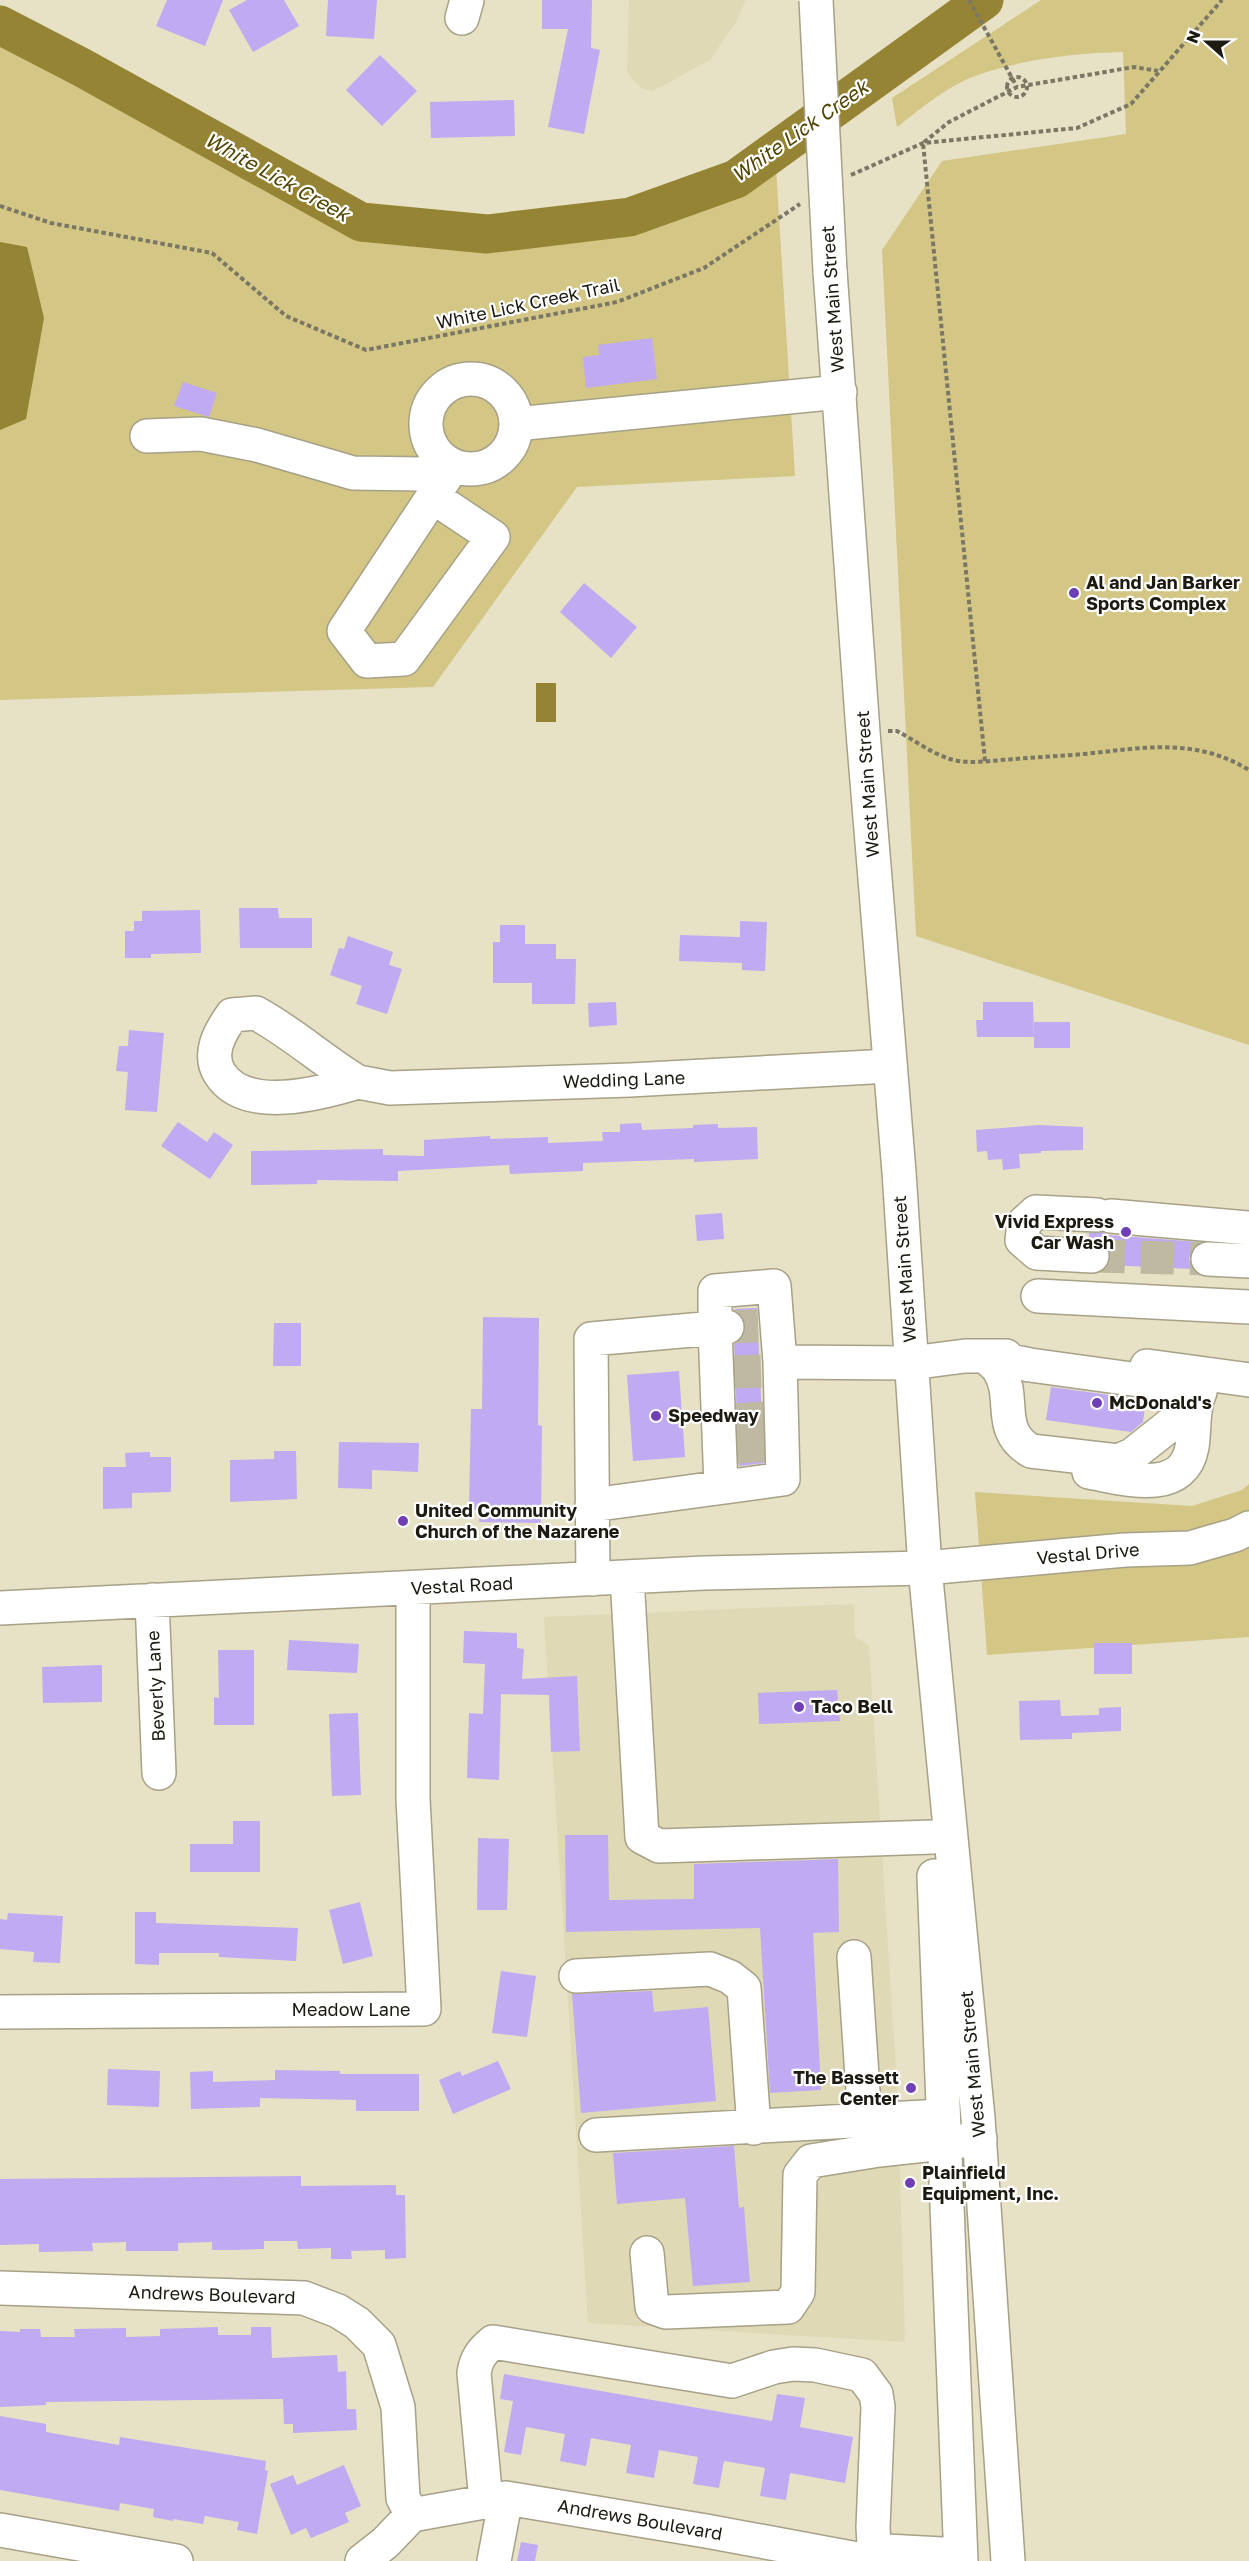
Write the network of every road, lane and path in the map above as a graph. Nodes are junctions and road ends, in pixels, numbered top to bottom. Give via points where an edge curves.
1 (816, 0) edge
2 (969, 0) edge
3 (1222, 0) edge
4 (1159, 71) junction
5 (1012, 78) junction
6 (1026, 86) junction
7 (1017, 87) junction
8 (1008, 91) junction
9 (923, 143) junction
10 (825, 189) junction
11 (0, 206) edge
12 (840, 392) junction
13 (516, 424) junction
14 (147, 436) dead end
15 (450, 464) junction
16 (433, 497) junction
17 (863, 732) junction
18 (985, 761) junction
19 (1249, 770) edge
20 (890, 1066) junction
21 (358, 1082) dead end
22 (1249, 1228) edge
23 (1092, 1256) tunnel mouth
24 (1208, 1258) tunnel mouth
25 (1249, 1261) edge
26 (1038, 1296) dead end
27 (1249, 1307) edge
28 (985, 1356) junction
29 (911, 1363) junction
30 (1238, 1379) edge
31 (749, 1382) junction
32 (722, 1487) junction
33 (592, 1505) junction
34 (1249, 1528) edge
35 (925, 1568) junction
36 (627, 1577) junction
37 (592, 1579) junction
38 (413, 1588) junction
39 (152, 1600) junction
40 (0, 1608) edge
41 (159, 1773) dead end
42 (933, 1837) junction
43 (854, 1957) dead end
44 (576, 1976) dead end
45 (0, 2012) edge
46 (865, 2121) junction
47 (754, 2128) junction
48 (943, 2129) junction
49 (596, 2135) dead end
50 (980, 2139) junction
51 (647, 2253) dead end
52 (0, 2288) edge
53 (496, 2500) junction
54 (412, 2515) junction
55 (0, 2530) edge
56 (960, 2558) edge
57 (176, 2561) edge
58 (362, 2561) edge
59 (494, 2561) edge
60 (868, 2561) edge
61 (875, 2561) edge
62 (1008, 2561) edge

1 - 10 street, West Main Street, bridge
2 - 5 path
3 - 4 path, White Lick Creek Trail
4 - 6 path via 1134,67
4 - 9 path, White Lick Creek Trail via 1131,104 1077,128
5 - 6 path via 1023,79
5 - 7 path
5 - 8 path
6 - 7 path
6 - 8 path via 1025,93 1018,97
7 - 8 path
8 - 9 path via 949,122
9 - 10 path, White Lick Creek Trail
9 - 18 path
10 - 11 path, White Lick Creek Trail via 704,268 617,302 366,350 286,316 212,253 51,223
10 - 12 street, West Main Street, bridge
12 - 13 street
12 - 17 street, West Main Street
13 - 15 street via 512,445 490,466 476,470
13 - 15 street via 509,400 487,382 472,379 444,387 427,411 425,426 435,453
14 - 15 street via 201,434 257,445 353,473 423,474
15 - 16 street
16 - 16 street via 344,632 367,661 404,659 494,537
17 - 18 path via 897,731 951,759
17 - 20 street, West Main Street
18 - 19 path via 1171,747 1230,758
20 - 21 street, Wedding Lane via 390,1088
20 - 29 street, West Main Street
22 - 23 street via 1036,1212 1024,1223 1022,1240 1037,1253
24 - 25 street
26 - 27 street
28 - 28 street via 999,1370 1012,1434 1031,1451 1118,1461 1132,1455 1175,1421 1179,1409 1178,1391 1168,1384
28 - 29 street
28 - 30 street via 1076,1357
28 - 30 street via 994,1376 1004,1440 1016,1454 1035,1462 1141,1480 1158,1481 1173,1476 1192,1449 1195,1401 1200,1391
29 - 31 street
29 - 35 street, West Main Street
31 - 32 street
31 - 32 street via 783,1479
31 - 33 street via 591,1339
32 - 33 street
33 - 37 street
34 - 35 street, Vestal Drive via 1190,1548
35 - 36 street, Vestal Road
35 - 42 street, West Main Street
35 - 50 street, West Main Street
36 - 37 street, Vestal Road
36 - 42 street via 642,1837 659,1846
37 - 38 street, Vestal Road
38 - 39 street, Vestal Road
38 - 45 street, Meadow Lane via 413,1799 424,2009
39 - 40 street, Vestal Road
39 - 41 street, Beverly Lane
42 - 48 street, West Main Street
43 - 46 street
44 - 47 street via 710,1969 744,1988
46 - 47 street
46 - 48 street
47 - 49 street
48 - 50 street
48 - 51 street via 879,2150 811,2162 800,2175 798,2292 788,2307 659,2310 652,2307
48 - 56 street, West Main Street
50 - 62 street, West Main Street
52 - 54 street, Andrews Boulevard via 304,2298 338,2311 379,2345 398,2407 403,2498
53 - 54 street, Andrews Boulevard
53 - 59 street
53 - 60 street, Andrews Boulevard via 706,2530
53 - 61 street via 474,2373 476,2361 493,2342 732,2381 774,2367 815,2365 862,2375 876,2394
54 - 58 street
55 - 57 street
56 - 61 street via 887,2551

